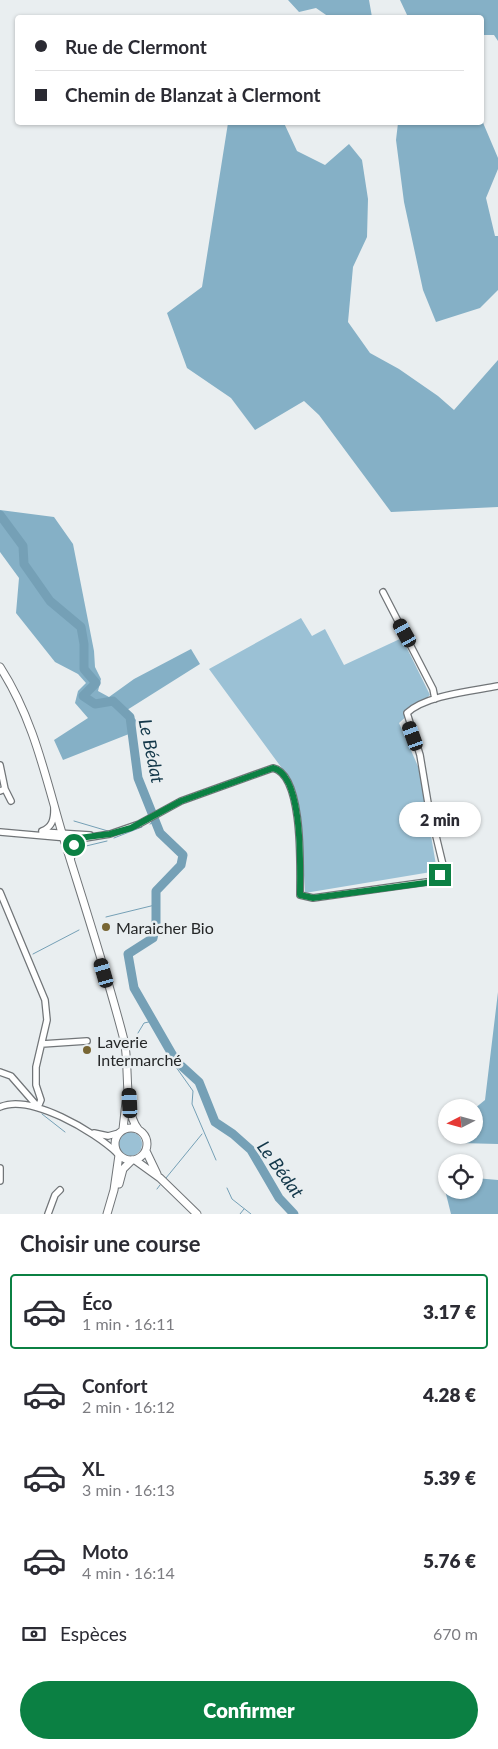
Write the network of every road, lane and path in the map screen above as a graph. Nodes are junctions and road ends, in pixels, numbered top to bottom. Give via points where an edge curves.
1 (383, 592) dead end
2 (0, 667) edge
3 (498, 686) edge
4 (435, 699) junction
5 (0, 765) edge
6 (3, 790) edge
7 (11, 801) dead end
8 (54, 802) junction
9 (0, 832) edge
10 (37, 833) junction
11 (63, 835) junction
12 (100, 836) junction
13 (79, 838) junction
14 (70, 859) junction
15 (0, 892) edge
16 (115, 1011) junction
17 (87, 1041) dead end
18 (42, 1044) junction
19 (0, 1072) edge
20 (0, 1107) edge
21 (38, 1107) junction
22 (138, 1129) junction
23 (121, 1131) junction
24 (90, 1132) junction
25 (146, 1151) junction
26 (118, 1154) junction
27 (133, 1160) junction
28 (0, 1168) edge
29 (160, 1178) junction
30 (0, 1181) edge
31 (60, 1190) dead end
32 (195, 1213) edge
33 (48, 1214) edge
34 (107, 1214) edge

1 - 4 street via 433,689
2 - 8 main road via 22,705
3 - 4 street
4 - 12 street via 410,710 406,718 420,754 443,865 434,881 313,898 300,895 296,813 288,783 279,769 273,768 181,801 131,828
5 - 6 street
6 - 7 street
8 - 10 street via 50,828
8 - 11 main road
9 - 10 street
10 - 11 street
11 - 12 street
11 - 13 street
11 - 14 main road
12 - 13 street
13 - 14 street
14 - 16 main road
15 - 18 street via 45,1000 47,1020
16 - 22 main road via 126,1053 132,1120
16 - 23 main road via 126,1102
17 - 18 street
18 - 21 street via 36,1067 36,1085 41,1100
19 - 21 street via 11,1076
20 - 21 street via 16,1102
21 - 24 street
22 - 23 main road via 130,1127
22 - 25 main road via 146,1136
23 - 24 street via 108,1136
23 - 26 main road via 115,1140
24 - 26 street
25 - 27 main road
25 - 29 main road
26 - 27 main road
26 - 34 main road via 114,1190
27 - 29 main road
27 - 34 main road via 124,1169
28 - 30 street
29 - 32 main road
31 - 33 street

